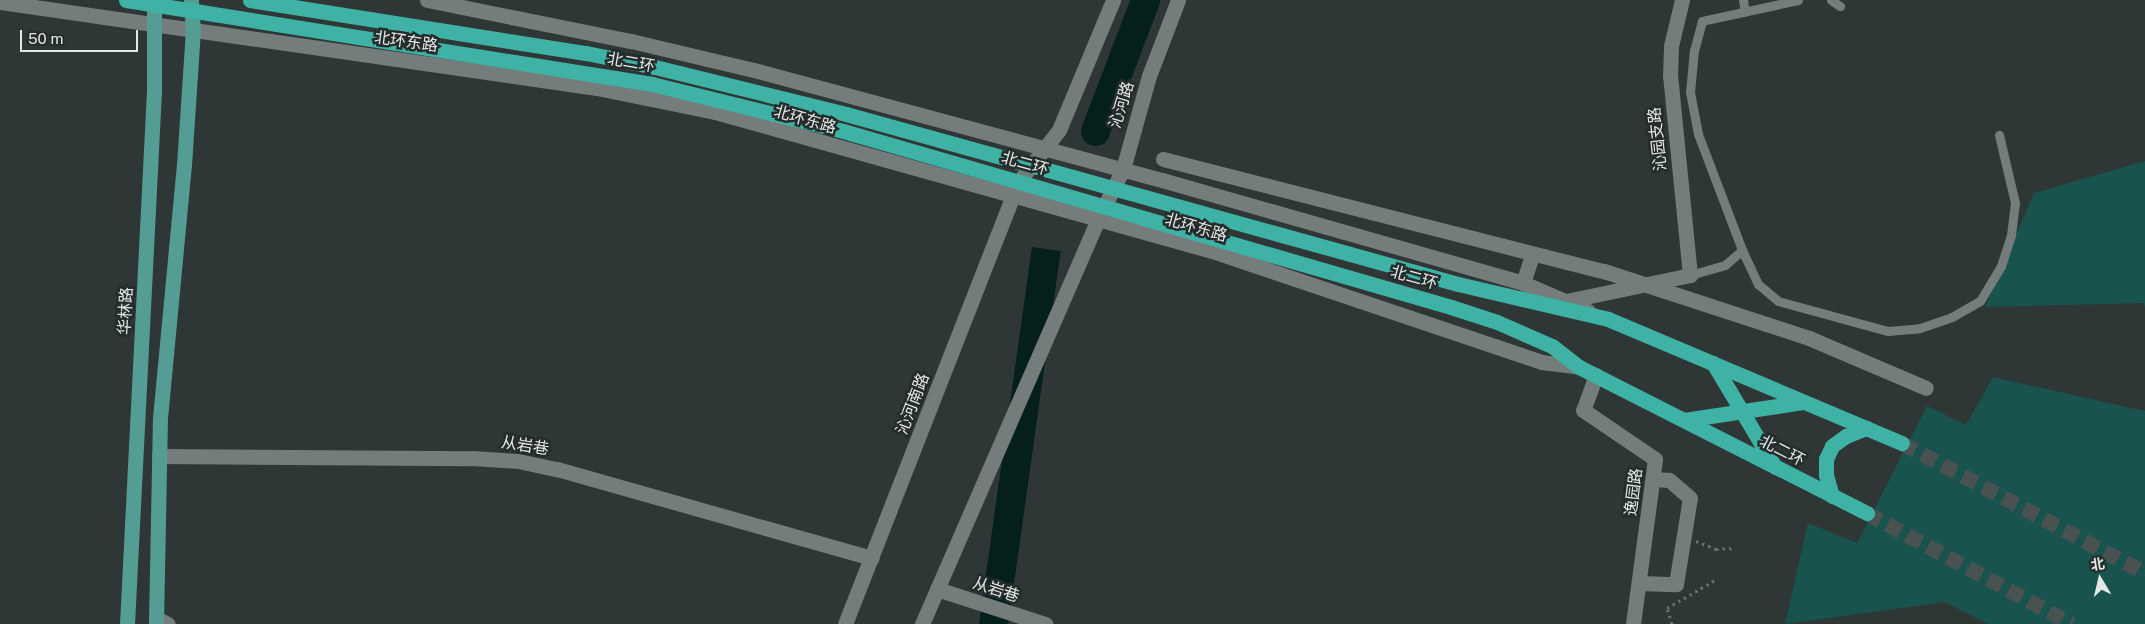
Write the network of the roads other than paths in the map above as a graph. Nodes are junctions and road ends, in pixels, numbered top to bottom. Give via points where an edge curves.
1 (126, 0) edge
2 (154, 0) edge
3 (191, 0) edge
4 (250, 0) edge
5 (427, 0) edge
6 (1113, 0) edge
7 (1178, 0) edge
8 (1682, 0) edge
9 (1743, 0) edge
10 (1798, 0) edge
11 (1831, 0) edge
12 (0, 2) edge
13 (1840, 6) dead end
14 (1745, 12) junction
15 (155, 26) junction
16 (193, 31) junction
17 (1999, 136) dead end
18 (1045, 150) junction
19 (1163, 159) dead end
20 (1123, 169) junction
21 (1013, 196) junction
22 (1318, 199) junction
23 (1098, 219) junction
24 (1311, 222) junction
25 (1742, 250) junction
26 (1532, 255) junction
27 (1690, 275) junction
28 (1522, 283) junction
29 (1646, 284) junction
30 (1566, 301) junction
31 (1608, 320) junction
32 (1713, 363) junction
33 (1579, 367) junction
34 (1596, 375) junction
35 (1926, 388) dead end
36 (1804, 402) junction
37 (1742, 411) junction
38 (1684, 420) junction
39 (1866, 428) junction
40 (1902, 443) tunnel mouth
41 (159, 456) junction
42 (1775, 467) junction
43 (1654, 479) junction
44 (1832, 496) junction
45 (1867, 513) tunnel mouth
46 (872, 558) junction
47 (1639, 583) junction
48 (937, 589) junction
49 (160, 622) edge
50 (127, 624) edge
51 (845, 624) edge
52 (922, 624) edge
53 (1044, 624) edge
54 (1633, 624) edge

1 - 33 highway, 北二环 via 652,84 843,130 1451,307 1497,322 1552,346
2 - 15 main road, 华林路
3 - 16 main road
4 - 31 highway, 北二环 via 586,54 726,83 1458,284
5 - 18 main road via 631,40 754,70
6 - 18 main road via 1059,130
7 - 20 main road, 沁河路 via 1149,76
8 - 27 main road, 沁园支路 via 1671,46 1670,76
9 - 14 lane
10 - 14 lane
11 - 13 lane
12 - 15 main road, 北环东路
14 - 25 lane via 1702,21 1694,50 1690,92 1698,134
15 - 16 main road, 北环东路
15 - 50 main road, 华林路
16 - 21 main road, 北环东路 via 390,57 663,101
16 - 41 main road
17 - 25 lane via 2015,203 2011,235 2001,266 1980,301 1952,317 1920,328 1888,331 1778,301 1758,284
18 - 20 main road
18 - 21 main road via 1023,176
19 - 22 main road
20 - 23 main road, 沁河路
20 - 24 main road
21 - 23 main road, 北环东路
21 - 46 main road, 沁河南路
22 - 24 main road
22 - 26 main road
23 - 33 main road, 北环东路 via 1212,250 1542,362
23 - 48 main road
24 - 28 main road
25 - 27 lane via 1725,265
26 - 28 main road
26 - 29 main road
27 - 29 main road
28 - 30 main road
29 - 30 main road
29 - 35 main road via 1809,338
30 - 31 main road
31 - 32 highway, 北二环
32 - 36 highway, 北二环
32 - 37 highway
33 - 34 highway, 北二环
34 - 38 highway, 北二环
34 - 43 main road, 逸园路 via 1583,410 1655,458
36 - 37 highway
36 - 39 highway, 北二环
37 - 38 highway
37 - 42 highway
38 - 42 highway, 北二环
39 - 40 highway, 北二环
39 - 44 highway via 1832,446 1826,459 1826,475
41 - 46 main road, 从岩巷 via 486,458 518,461 557,469
41 - 49 main road
42 - 44 highway, 北二环
43 - 47 main road, 逸园路
43 - 47 main road via 1669,480 1690,498 1676,584
44 - 45 highway, 北二环
46 - 51 main road, 沁河南路
47 - 54 main road, 逸园路
48 - 52 main road
48 - 53 main road, 从岩巷

